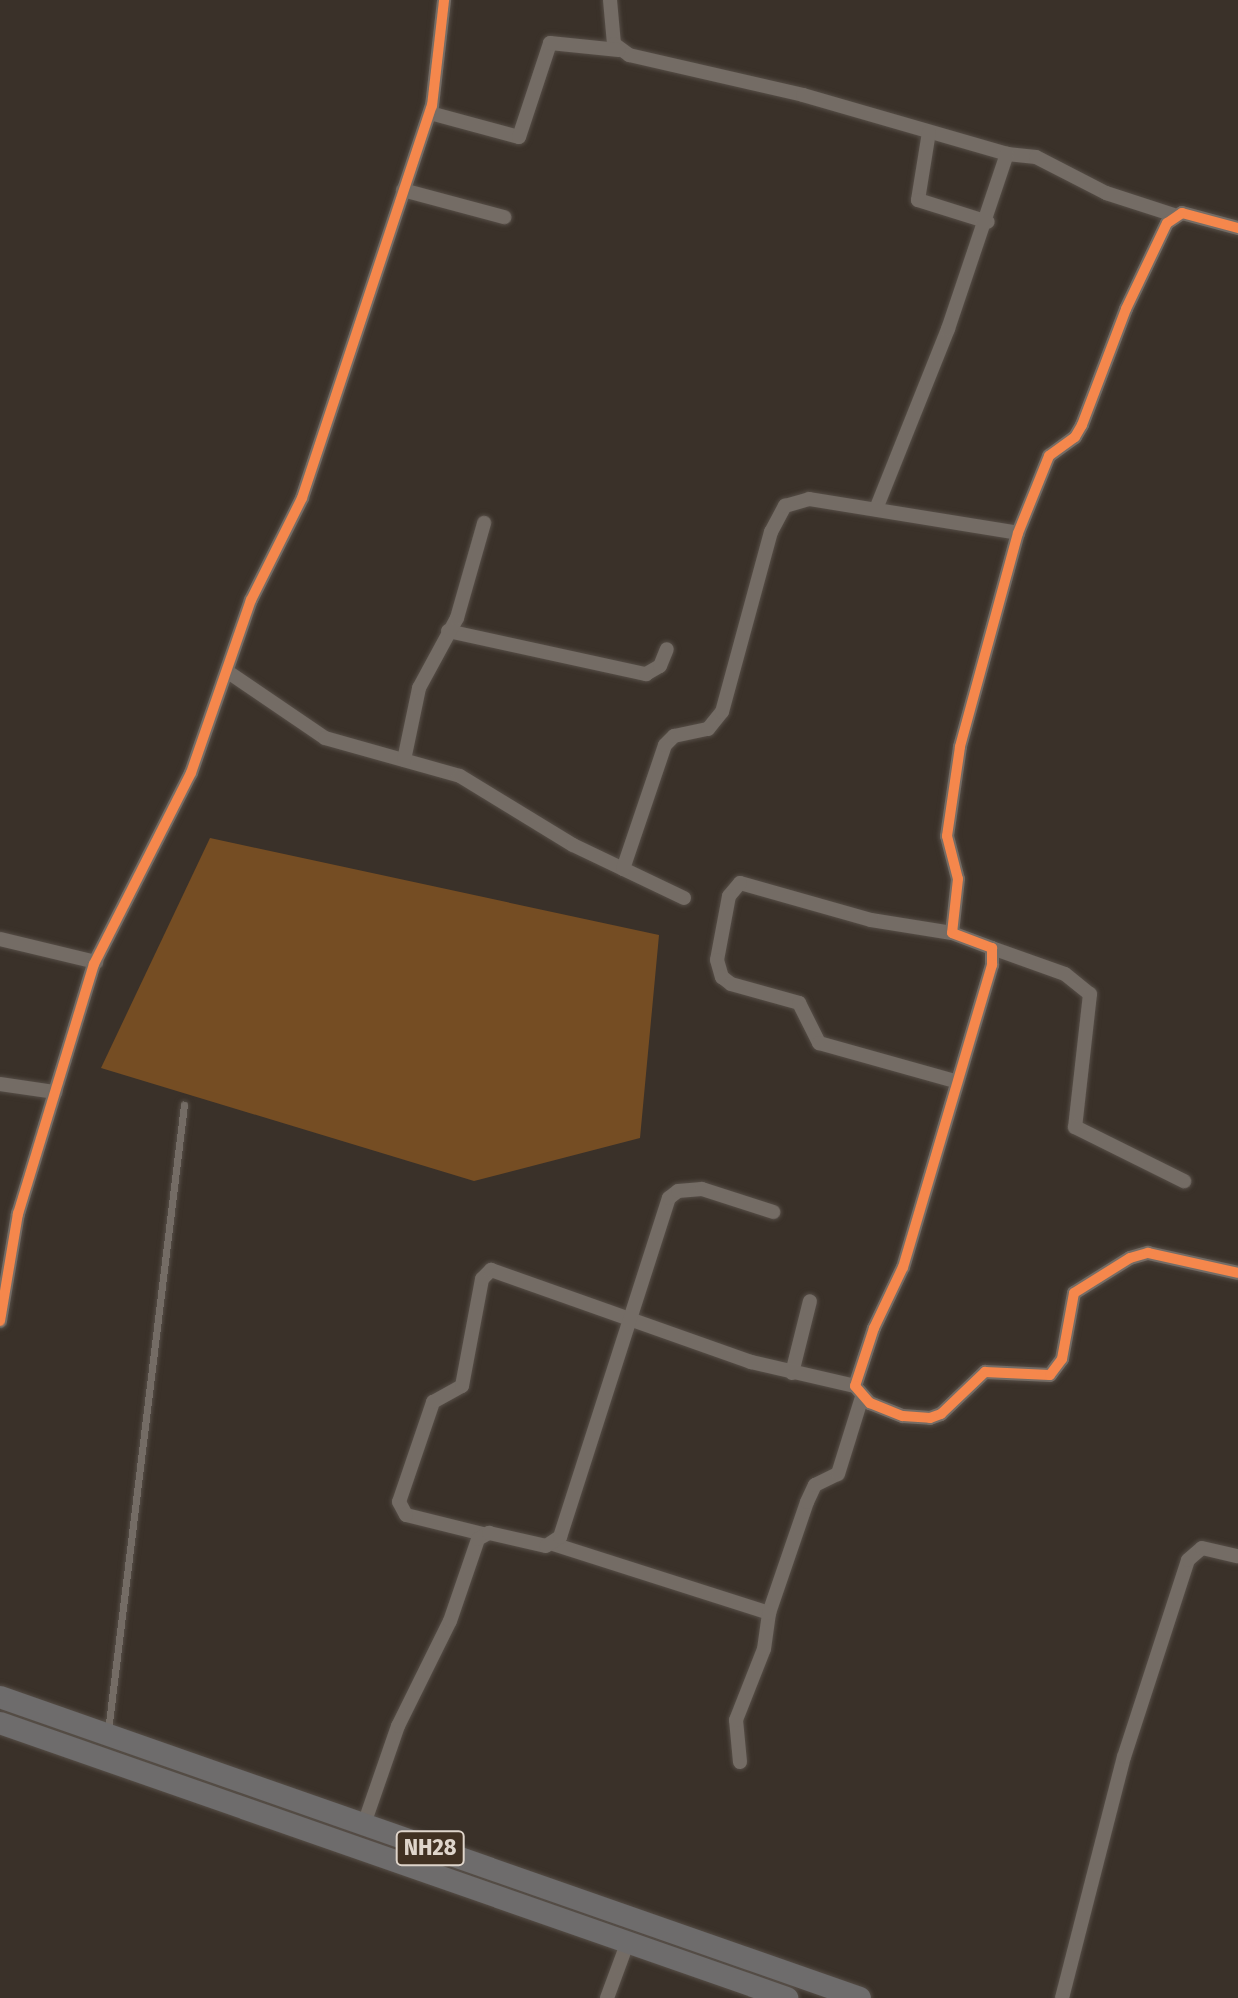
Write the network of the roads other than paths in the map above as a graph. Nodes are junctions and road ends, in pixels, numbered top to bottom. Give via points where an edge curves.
1 (444, 0) edge
2 (610, 0) edge
3 (619, 50) junction
4 (430, 113) junction
5 (929, 132) junction
6 (1007, 154) junction
7 (403, 190) junction
8 (1174, 215) junction
9 (504, 217) dead end
10 (988, 222) junction
11 (1238, 228) edge
12 (876, 509) junction
13 (484, 523) dead end
14 (1018, 533) junction
15 (448, 631) junction
16 (667, 649) dead end
17 (228, 672) junction
18 (404, 760) junction
19 (623, 869) junction
20 (684, 898) dead end
21 (952, 933) junction
22 (0, 939) edge
23 (992, 948) junction
24 (96, 962) junction
25 (955, 1081) junction
26 (0, 1084) edge
27 (55, 1092) junction
28 (184, 1105) dead end
29 (1184, 1181) dead end
30 (773, 1212) dead end
31 (6, 1253) edge
32 (1238, 1273) edge
33 (810, 1301) dead end
34 (0, 1321) edge
35 (631, 1321) junction
36 (792, 1373) junction
37 (858, 1391) junction
38 (483, 1534) junction
39 (553, 1544) junction
40 (1238, 1556) edge
41 (769, 1613) junction
42 (0, 1697) edge
43 (0, 1723) edge
44 (107, 1733) junction
45 (740, 1762) dead end
46 (364, 1824) junction
47 (627, 1944) junction
48 (607, 1998) edge
49 (787, 1998) edge
50 (860, 1998) edge
51 (1062, 1998) edge

1 - 4 street via 442,53
2 - 3 street
3 - 4 street via 550,43 519,137
3 - 5 street
4 - 7 street
5 - 6 street
5 - 10 street via 918,200
6 - 8 street via 1036,157 1106,193
6 - 10 street
7 - 9 street
7 - 17 street via 302,498 251,600
8 - 11 street via 1196,214
8 - 14 street via 1126,309 1082,425 1049,456
10 - 12 street
12 - 14 street
12 - 19 street via 798,500 775,520 722,712 708,729 674,736 665,745
13 - 15 street via 457,618
14 - 21 street via 953,776 947,836 958,891
15 - 16 street via 646,674 660,666
15 - 18 street via 419,688
17 - 18 street via 325,738
17 - 24 street via 191,773
18 - 19 street via 460,776
19 - 20 street
21 - 23 street
21 - 25 street via 871,920 740,883 729,896 717,960 722,977 731,984 799,1003 819,1043
22 - 24 street
23 - 25 street via 992,965
23 - 29 street via 1065,974 1090,994 1075,1127
24 - 27 street
25 - 37 street via 899,1281 874,1328
26 - 27 street
27 - 31 street
28 - 44 lane
30 - 35 street via 702,1189 678,1191 664,1210
31 - 34 street
32 - 37 street via 1138,1255 1074,1293 1062,1359 1050,1375 985,1372 930,1418 903,1416
33 - 36 street
35 - 36 street
35 - 38 street via 509,1273 485,1273 462,1386 433,1402 399,1502 406,1515
35 - 39 street via 565,1525
36 - 37 street
37 - 41 street via 844,1461 838,1474 815,1485
38 - 39 street
38 - 46 street via 450,1621 398,1726
39 - 41 street
40 - 51 street via 1202,1548 1188,1560 1124,1757
41 - 45 street via 761,1659 736,1720
42 - 44 highway, NH28
43 - 47 highway, NH28
44 - 46 highway, NH28
46 - 50 highway, NH28
47 - 48 street
47 - 49 highway, NH28

